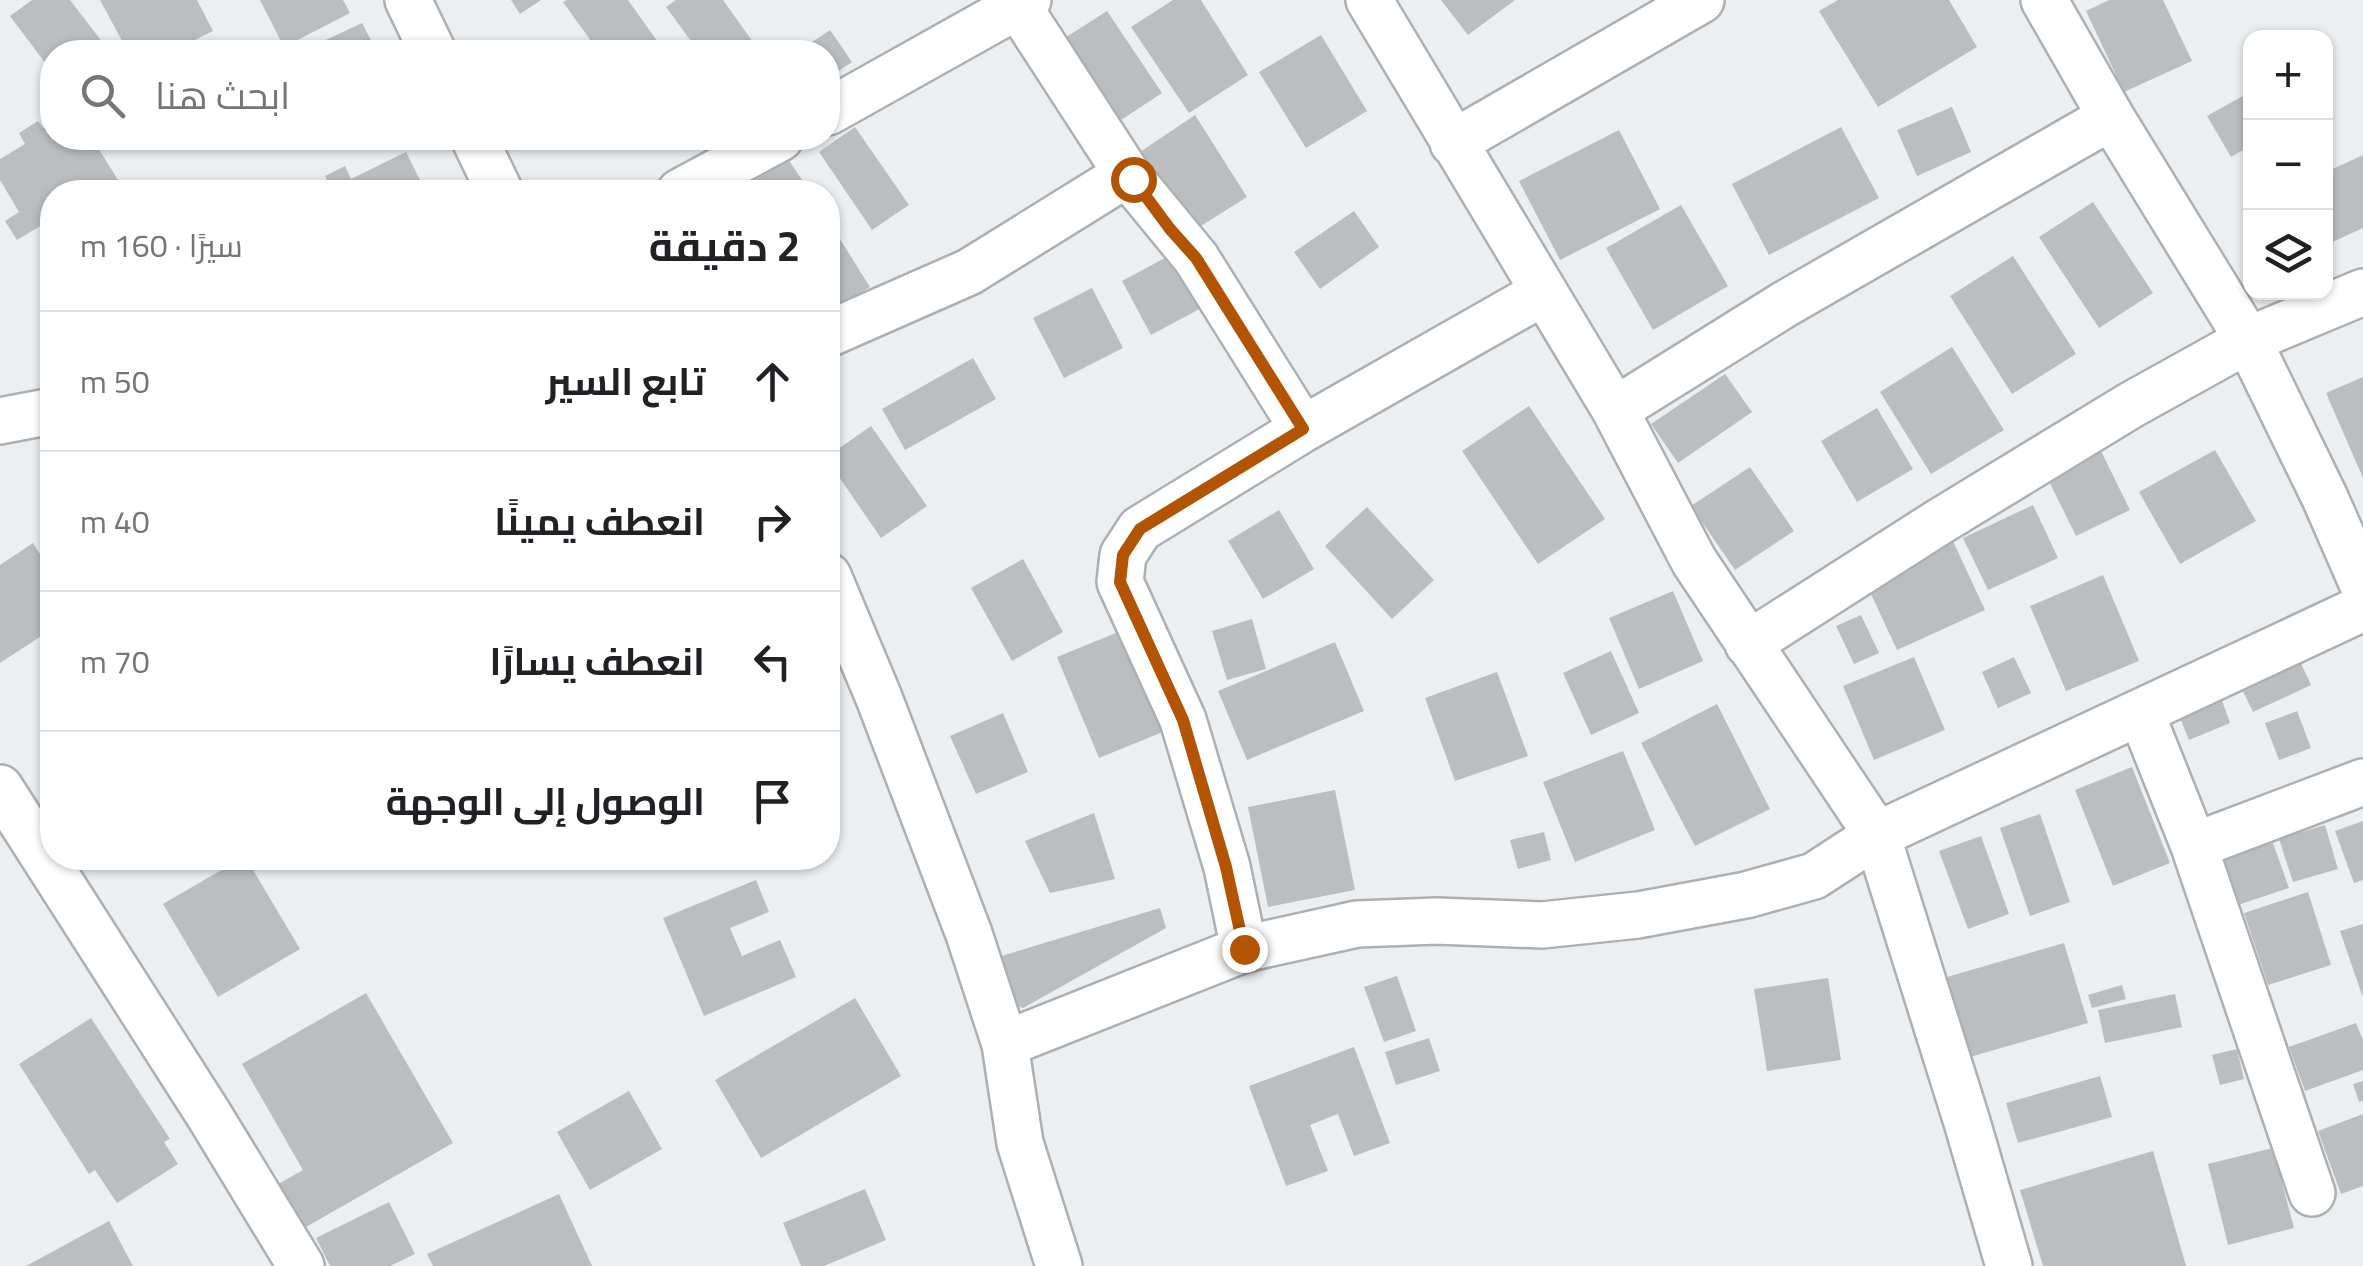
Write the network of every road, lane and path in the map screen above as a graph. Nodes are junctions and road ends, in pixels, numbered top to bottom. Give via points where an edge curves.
1 (408, 0) edge
2 (1369, 0) edge
3 (1701, 0) edge
4 (2044, 0) edge
5 (1023, 3) edge
6 (428, 40) edge
7 (840, 105) edge
8 (2110, 117) junction
9 (1453, 143) junction
10 (480, 150) edge
11 (759, 150) edge
12 (1127, 174) junction
13 (494, 180) edge
14 (706, 180) edge
15 (1544, 292) junction
16 (2363, 292) edge
17 (840, 329) edge
18 (2248, 340) junction
19 (1615, 410) junction
20 (40, 413) edge
21 (0, 421) edge
22 (1303, 429) junction
23 (2363, 585) edge
24 (840, 605) edge
25 (2363, 608) edge
26 (1748, 644) junction
27 (2141, 714) junction
28 (2363, 782) edge
29 (0, 788) edge
30 (1876, 835) junction
31 (2194, 846) junction
32 (40, 851) edge
33 (52, 870) edge
34 (1244, 949) junction
35 (1006, 1044) junction
36 (2312, 1193) dead end
37 (301, 1266) edge
38 (1059, 1266) edge
39 (2009, 1266) edge

1 - 6 street
2 - 9 street
3 - 9 street
4 - 8 street
5 - 7 street
5 - 12 street
8 - 18 street
8 - 19 street
9 - 15 street
10 - 13 street
11 - 14 street
12 - 17 street via 968,272
12 - 22 street via 1196,258
15 - 19 street
15 - 22 street
16 - 18 street
18 - 23 street
18 - 26 street via 2131,404
19 - 26 street via 1694,560
20 - 21 street
22 - 34 street via 1140,529 1123,555 1120,582 1183,720
24 - 35 street
25 - 27 street
26 - 30 street
27 - 30 street
27 - 31 street
28 - 31 street
29 - 32 street
30 - 34 street via 1814,876 1692,905 1542,925 1357,924
30 - 39 street
31 - 36 street
33 - 37 street
34 - 35 street
35 - 38 street via 1020,1142

